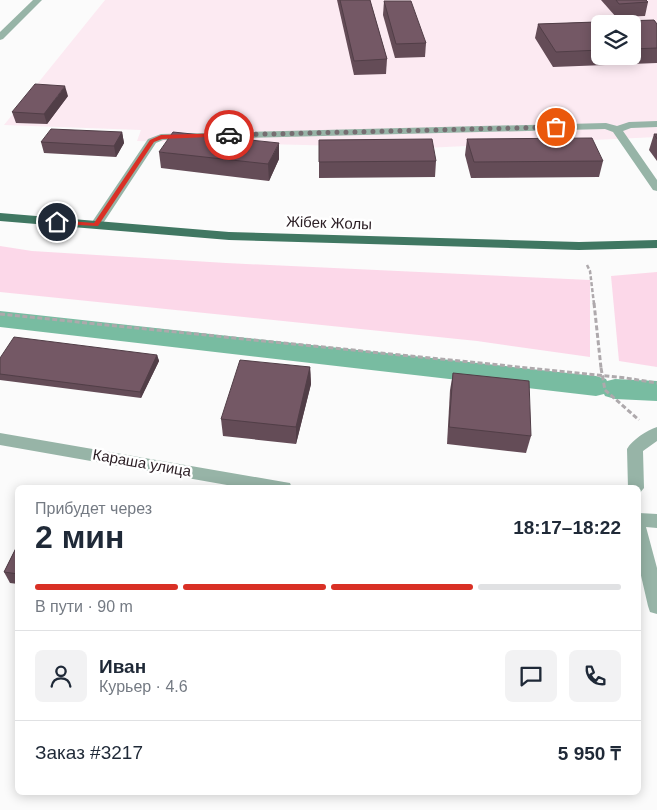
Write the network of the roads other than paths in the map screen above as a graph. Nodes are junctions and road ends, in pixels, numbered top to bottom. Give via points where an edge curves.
1 (38, 0) edge
2 (0, 37) edge
3 (657, 124) edge
4 (617, 130) junction
5 (657, 188) edge
6 (0, 217) edge
7 (96, 225) junction
8 (657, 244) edge
9 (655, 434) edge
10 (0, 439) edge
11 (267, 485) edge
12 (636, 485) edge
13 (641, 520) edge
14 (657, 521) edge
15 (641, 538) edge
16 (657, 606) edge

1 - 2 street
3 - 4 street via 629,125
4 - 5 street
4 - 7 street via 596,126 161,137 152,141
6 - 7 main road, Жібек Жолы
7 - 8 main road, Жібек Жолы via 229,236 579,246
9 - 12 street via 635,449
10 - 11 street, Караша улица
13 - 14 street
15 - 16 street

